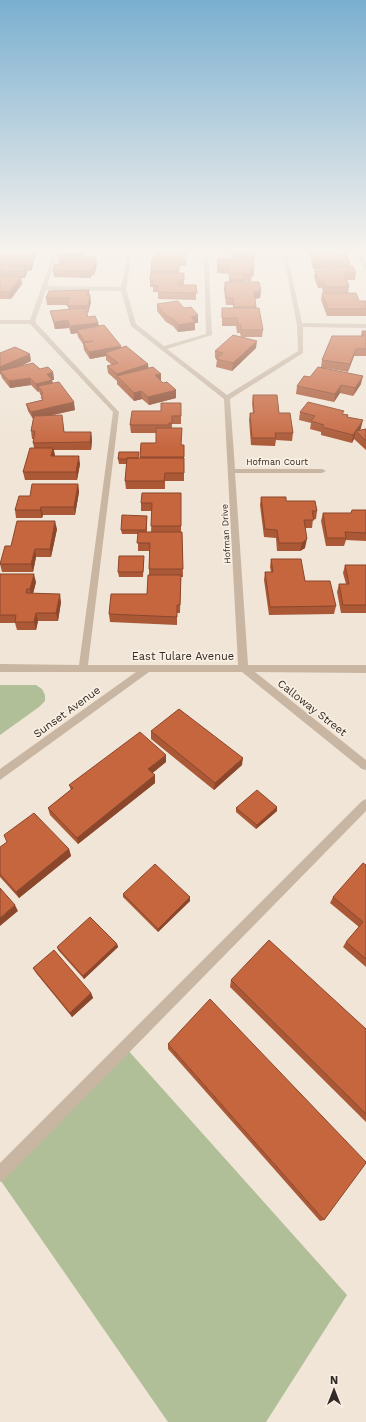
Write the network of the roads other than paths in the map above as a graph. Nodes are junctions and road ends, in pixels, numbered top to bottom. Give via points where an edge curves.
1 (34, 315) edge
2 (130, 315) edge
3 (208, 315) edge
4 (298, 315) edge
5 (0, 322) edge
6 (32, 322) junction
7 (300, 325) junction
8 (366, 326) edge
9 (164, 348) junction
10 (227, 398) junction
11 (232, 471) junction
12 (322, 471) dead end
13 (0, 668) edge
14 (83, 668) junction
15 (148, 668) junction
16 (243, 668) junction
17 (366, 669) edge
18 (366, 766) edge
19 (0, 775) edge
20 (366, 804) edge
21 (0, 1174) edge

1 - 6 street
2 - 9 street via 133,325
3 - 9 street via 209,335
4 - 7 street
5 - 6 street
6 - 14 street via 116,412
7 - 8 street
7 - 10 street via 301,352
9 - 10 street
10 - 11 street, Hofman Drive
11 - 12 street, Hofman Court
11 - 16 street, Hofman Drive
13 - 14 street, East Tulare Avenue
14 - 15 street, East Tulare Avenue
15 - 16 street, East Tulare Avenue
15 - 19 street, Sunset Avenue
16 - 17 street, East Tulare Avenue
16 - 18 street, Calloway Street
20 - 21 street

